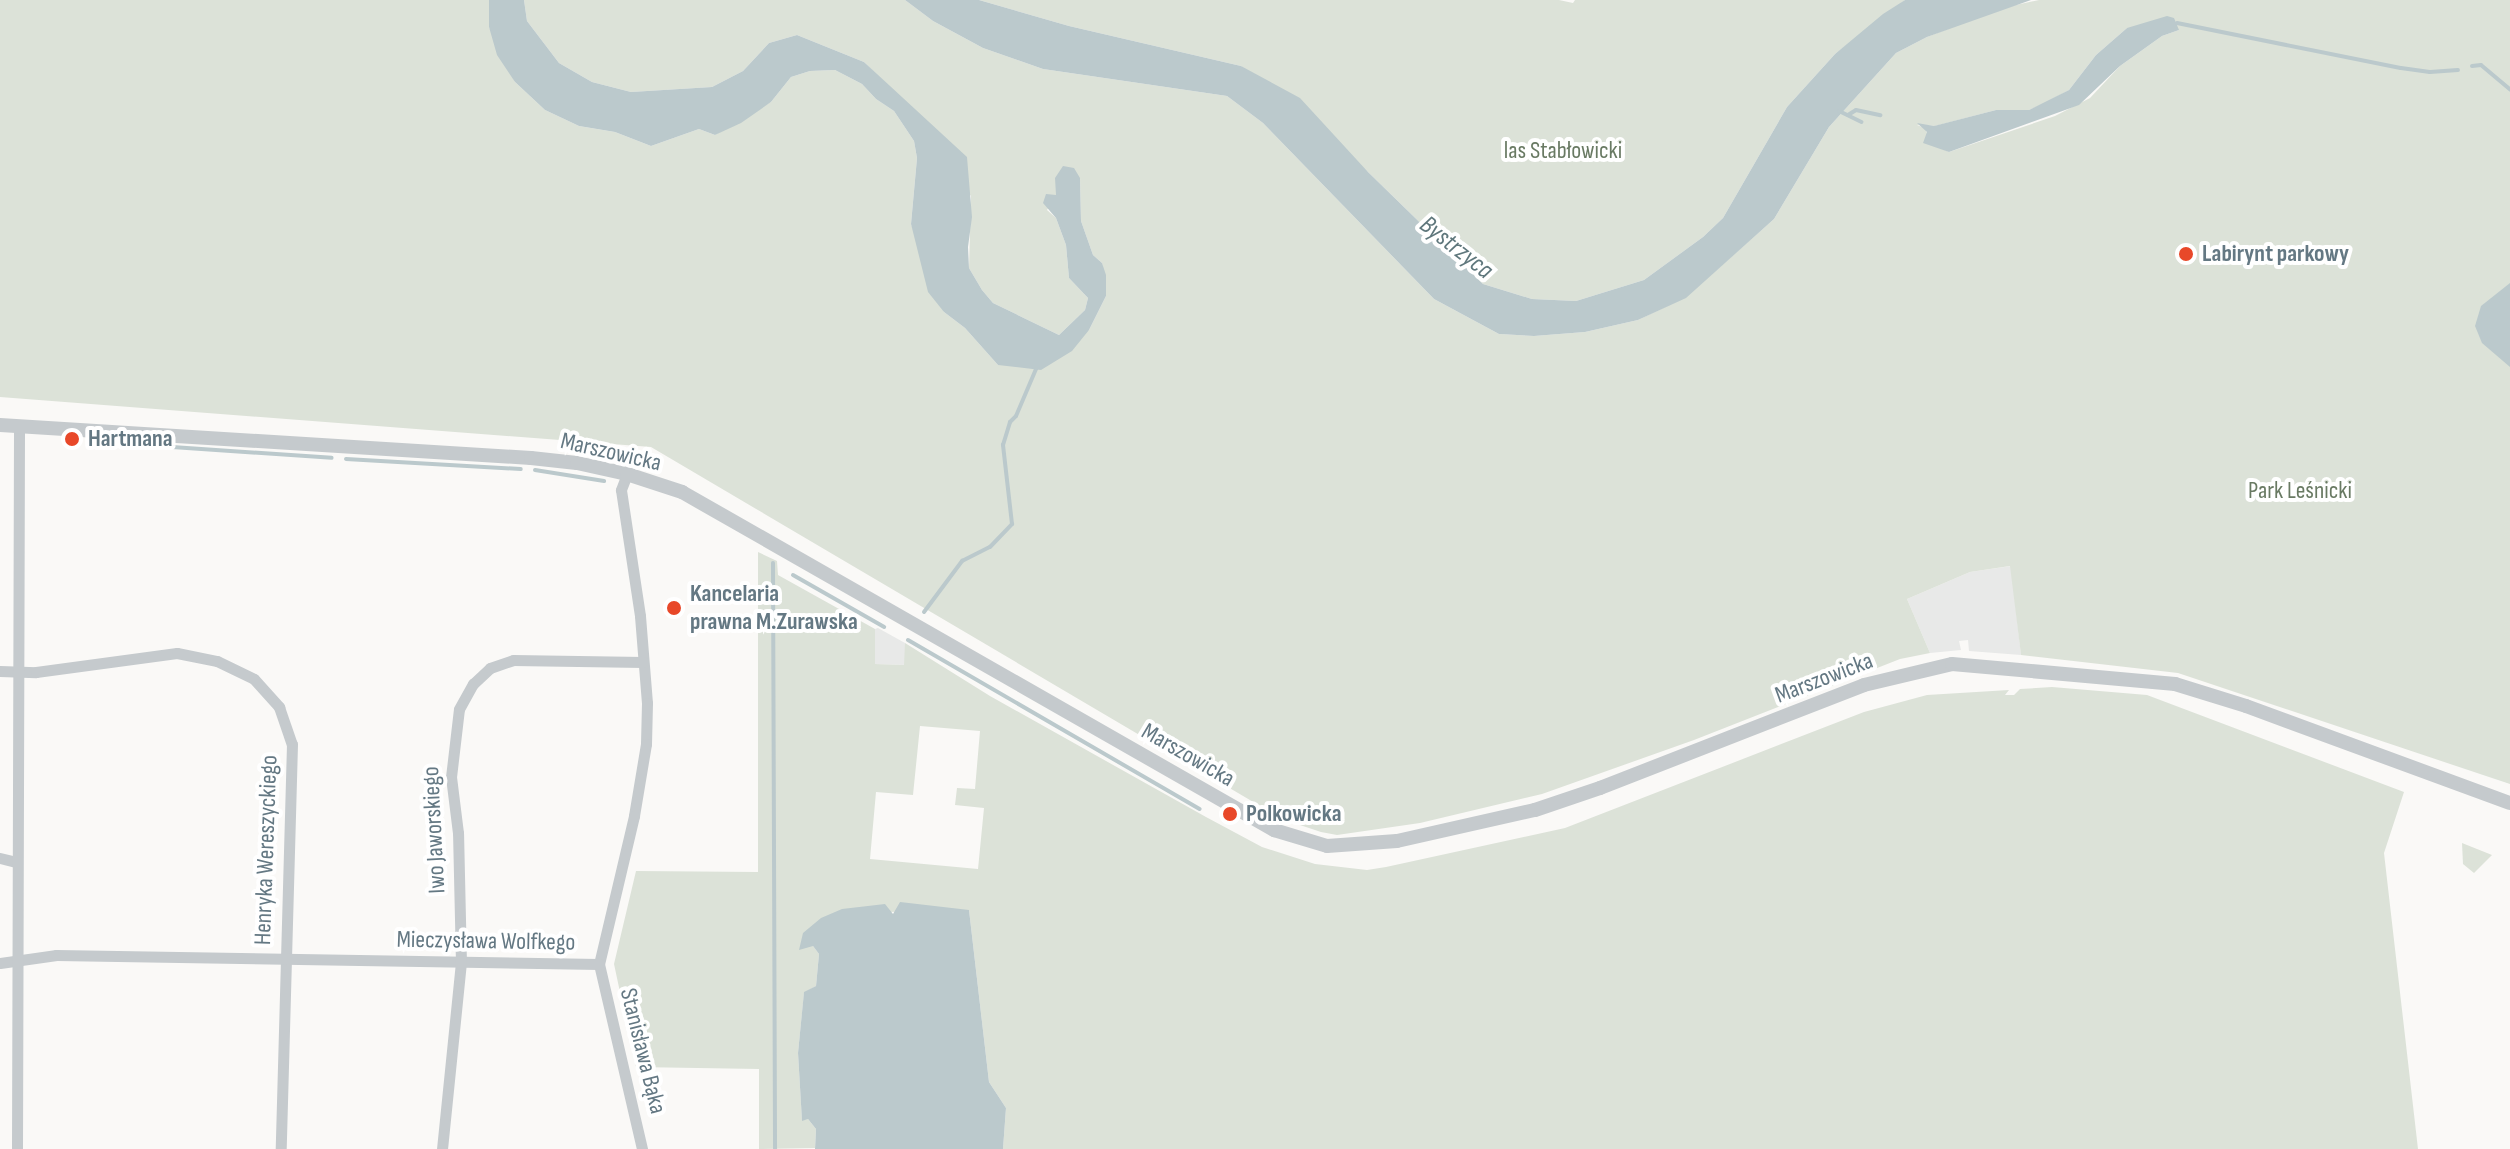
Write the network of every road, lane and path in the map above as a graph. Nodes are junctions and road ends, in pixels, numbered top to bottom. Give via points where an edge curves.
1 (0, 425) edge
2 (19, 426) junction
3 (627, 474) junction
4 (643, 662) junction
5 (0, 671) edge
6 (16, 672) junction
7 (2510, 803) edge
8 (0, 858) edge
9 (16, 862) junction
10 (18, 959) junction
11 (285, 959) junction
12 (0, 963) edge
13 (461, 963) junction
14 (599, 964) junction
15 (17, 1149) edge
16 (281, 1149) edge
17 (442, 1149) edge
18 (642, 1149) edge

1 - 2 street, Marszowicka
2 - 3 street, Marszowicka via 531,458
2 - 6 street
3 - 4 street, Mieczysława Wolfkego via 621,490
3 - 7 street, Marszowicka via 682,492 1274,830 1327,846 1397,841 1535,810 1864,685 1952,664 2175,684
4 - 13 street, Iwo Jaworskiego via 513,660 490,668 473,684 459,709 451,777
4 - 14 street, Mieczysława Wolfkego via 646,744
5 - 6 street, Henryka Wereszyckiego
6 - 9 street
6 - 11 street, Henryka Wereszyckiego via 177,653 217,661 254,679 279,707 292,744
8 - 9 street
9 - 10 street
10 - 11 street, Mieczysława Wolfkego
10 - 12 street, Mieczysława Wolfkego
10 - 15 street
11 - 13 street, Mieczysława Wolfkego
11 - 16 street, Henryka Wereszyckiego
13 - 14 street, Mieczysława Wolfkego
13 - 17 street
14 - 18 street, Stanisława Bąka

